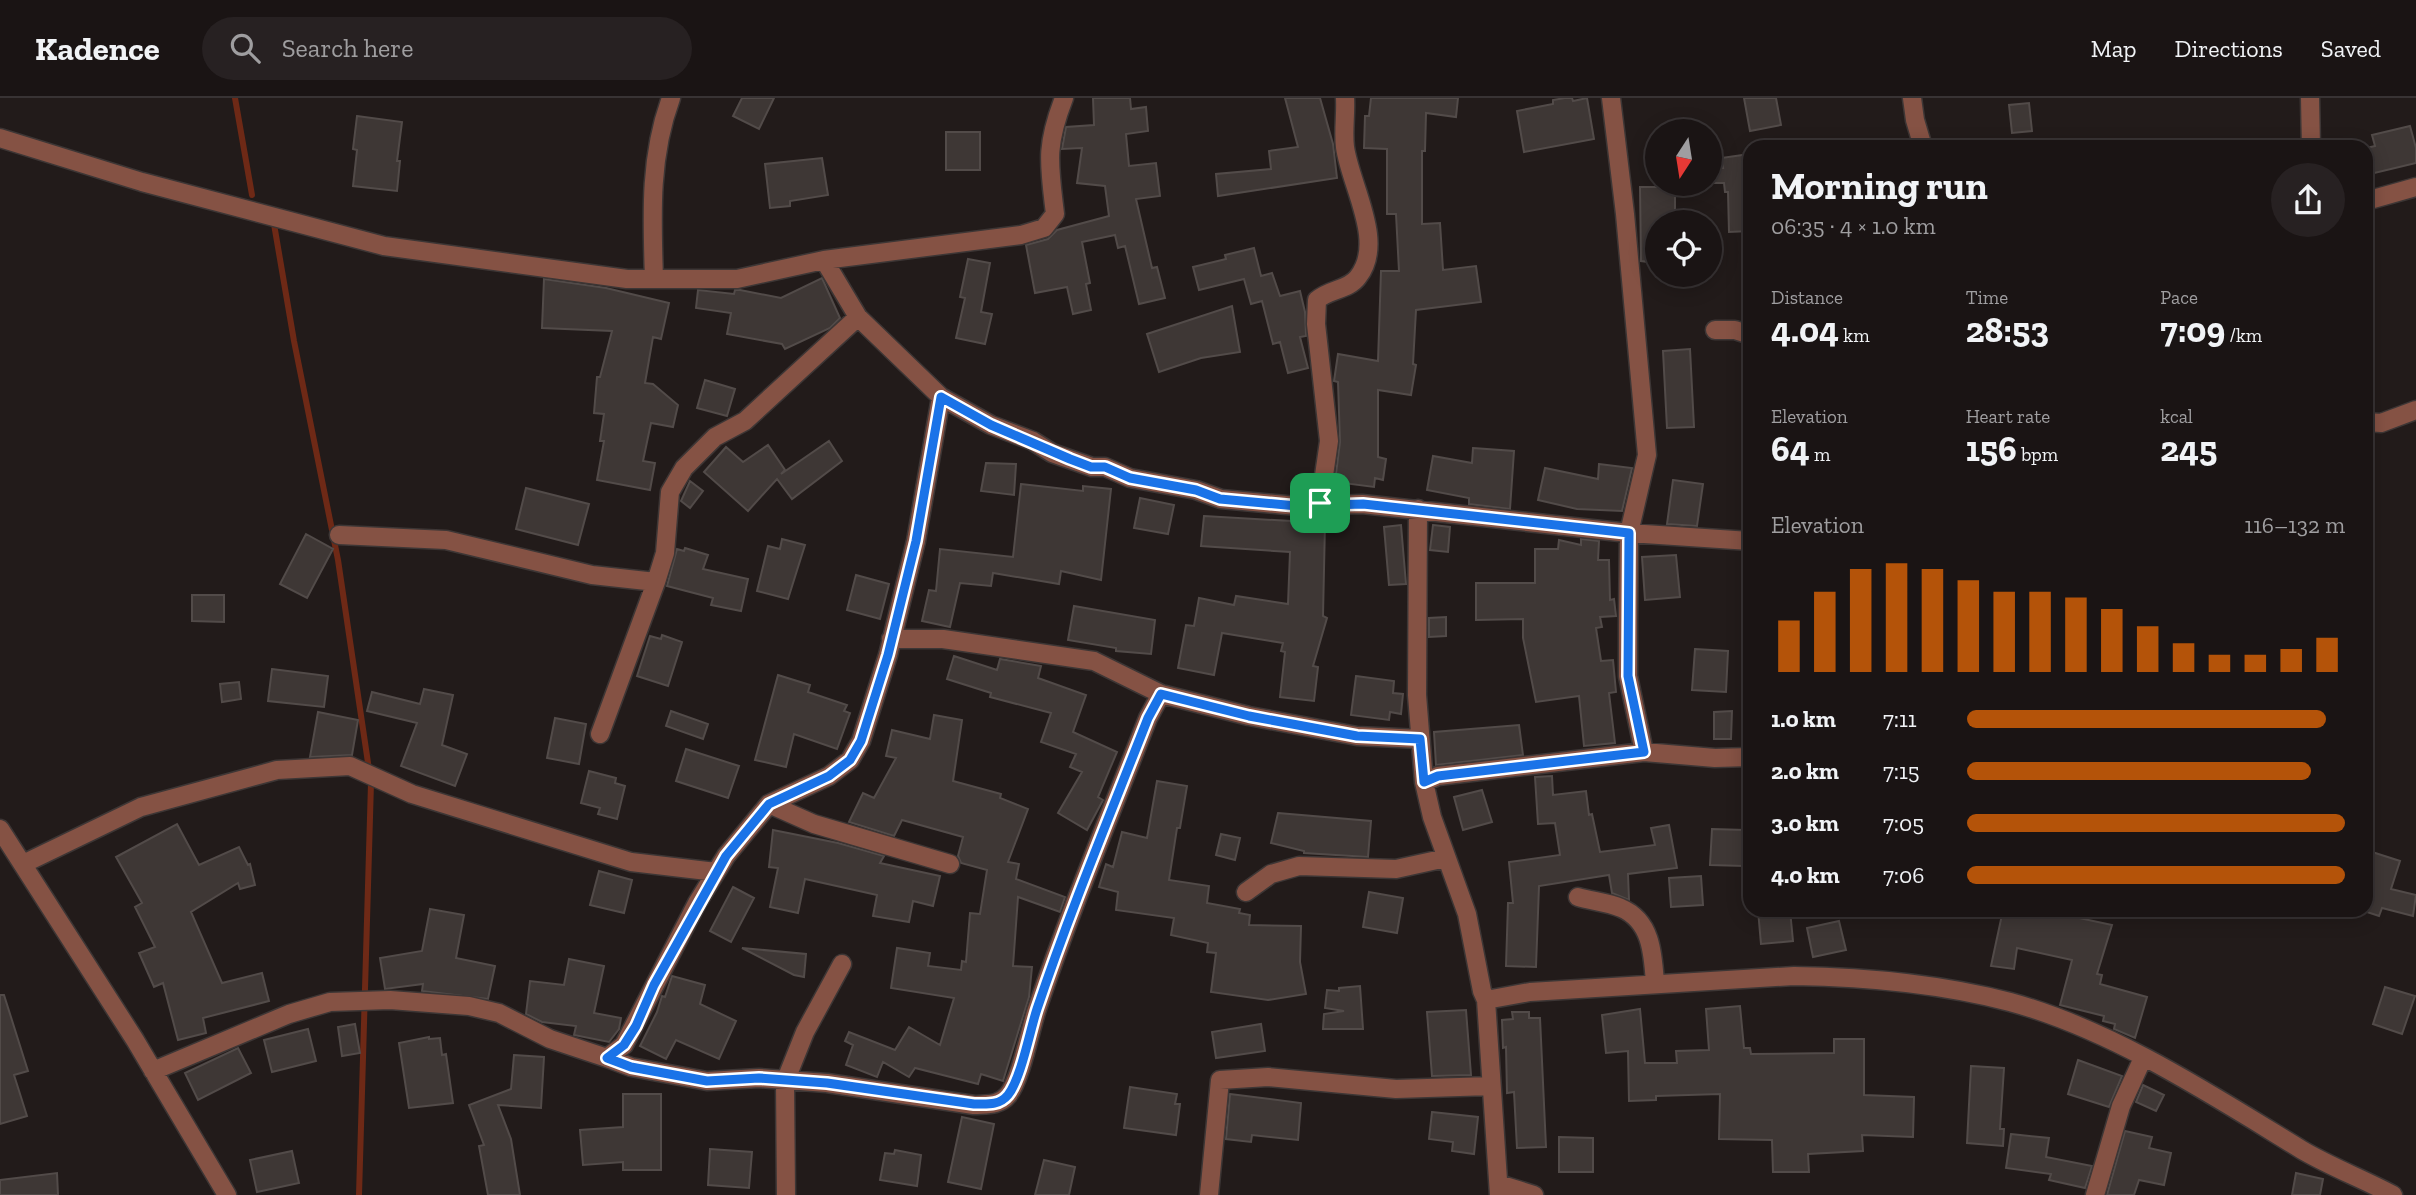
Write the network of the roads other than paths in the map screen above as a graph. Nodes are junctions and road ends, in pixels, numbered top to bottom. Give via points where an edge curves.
1 (671, 98) edge
2 (1064, 98) edge
3 (1345, 98) edge
4 (1611, 98) edge
5 (1912, 98) edge
6 (2309, 98) edge
7 (0, 138) edge
8 (1921, 140) edge
9 (2311, 140) edge
10 (2416, 187) edge
11 (2373, 199) edge
12 (824, 260) junction
13 (654, 279) junction
14 (858, 317) junction
15 (1715, 330) dead end
16 (1743, 333) edge
17 (941, 397) junction
18 (2416, 410) edge
19 (2373, 422) edge
20 (1320, 503) junction
21 (1418, 509) junction
22 (1629, 533) junction
23 (339, 535) dead end
24 (1743, 541) edge
25 (656, 582) junction
26 (891, 639) junction
27 (1161, 694) junction
28 (600, 734) dead end
29 (1420, 739) junction
30 (1644, 752) junction
31 (1743, 757) edge
32 (1424, 782) junction
33 (769, 804) junction
34 (0, 829) edge
35 (6, 850) edge
36 (1446, 858) junction
37 (23, 864) junction
38 (950, 864) dead end
39 (716, 872) junction
40 (1245, 892) dead end
41 (1578, 897) dead end
42 (842, 964) dead end
43 (1655, 984) junction
44 (1486, 1000) junction
45 (607, 1058) junction
46 (2143, 1058) junction
47 (153, 1070) junction
48 (785, 1082) junction
49 (1491, 1086) junction
50 (1499, 1189) edge
51 (227, 1195) edge
52 (786, 1195) edge
53 (1209, 1195) edge
54 (1534, 1195) edge
55 (2095, 1195) edge
56 (2393, 1195) edge

1 - 13 street via 653,180
2 - 12 street via 1048,161 1055,214 1044,228
3 - 20 street via 1345,147 1367,226 1368,255 1350,284 1317,300 1315,324 1329,441
4 - 22 street via 1647,455
5 - 8 street
6 - 9 street
7 - 13 street via 129,178 384,246
10 - 11 street
12 - 13 street via 737,279
12 - 14 street
14 - 17 street
14 - 25 street via 745,421 715,437 684,468 670,492 665,553
15 - 16 street
17 - 20 street via 1052,453 1130,478 1220,499 1297,506
17 - 26 street via 916,541
18 - 19 street
20 - 21 street
21 - 22 street
21 - 29 street
22 - 24 street
22 - 30 street via 1628,676
23 - 25 street via 446,540 592,575
25 - 28 street
26 - 27 street via 943,639 1094,661
26 - 33 street via 870,715 850,760 829,776
27 - 29 street via 1357,736
27 - 48 street via 1079,895 1008,1095 995,1104 974,1104 827,1083
29 - 32 street
30 - 31 street
30 - 32 street via 1438,776
32 - 36 street
33 - 38 street via 814,824
33 - 39 street
34 - 35 street
35 - 37 street
36 - 40 street via 1396,869 1299,866 1271,874
36 - 44 street via 1467,914
37 - 39 street via 141,807 276,769 349,766 412,793 631,862
37 - 47 street
39 - 45 street via 636,1026 624,1045
41 - 43 street via 1623,908 1645,929 1653,948
42 - 48 street via 805,1032
43 - 44 street via 1530,992
43 - 46 street via 1838,976 1959,991 2035,1011
44 - 49 street
45 - 47 street via 550,1040 499,1013 390,1000 330,1002 289,1014
45 - 48 street via 707,1081 759,1078
46 - 55 street via 2121,1106
46 - 56 street via 2233,1105 2305,1152
47 - 51 street
48 - 52 street
49 - 50 street
49 - 53 street via 1396,1089 1268,1077 1220,1080
50 - 54 street

